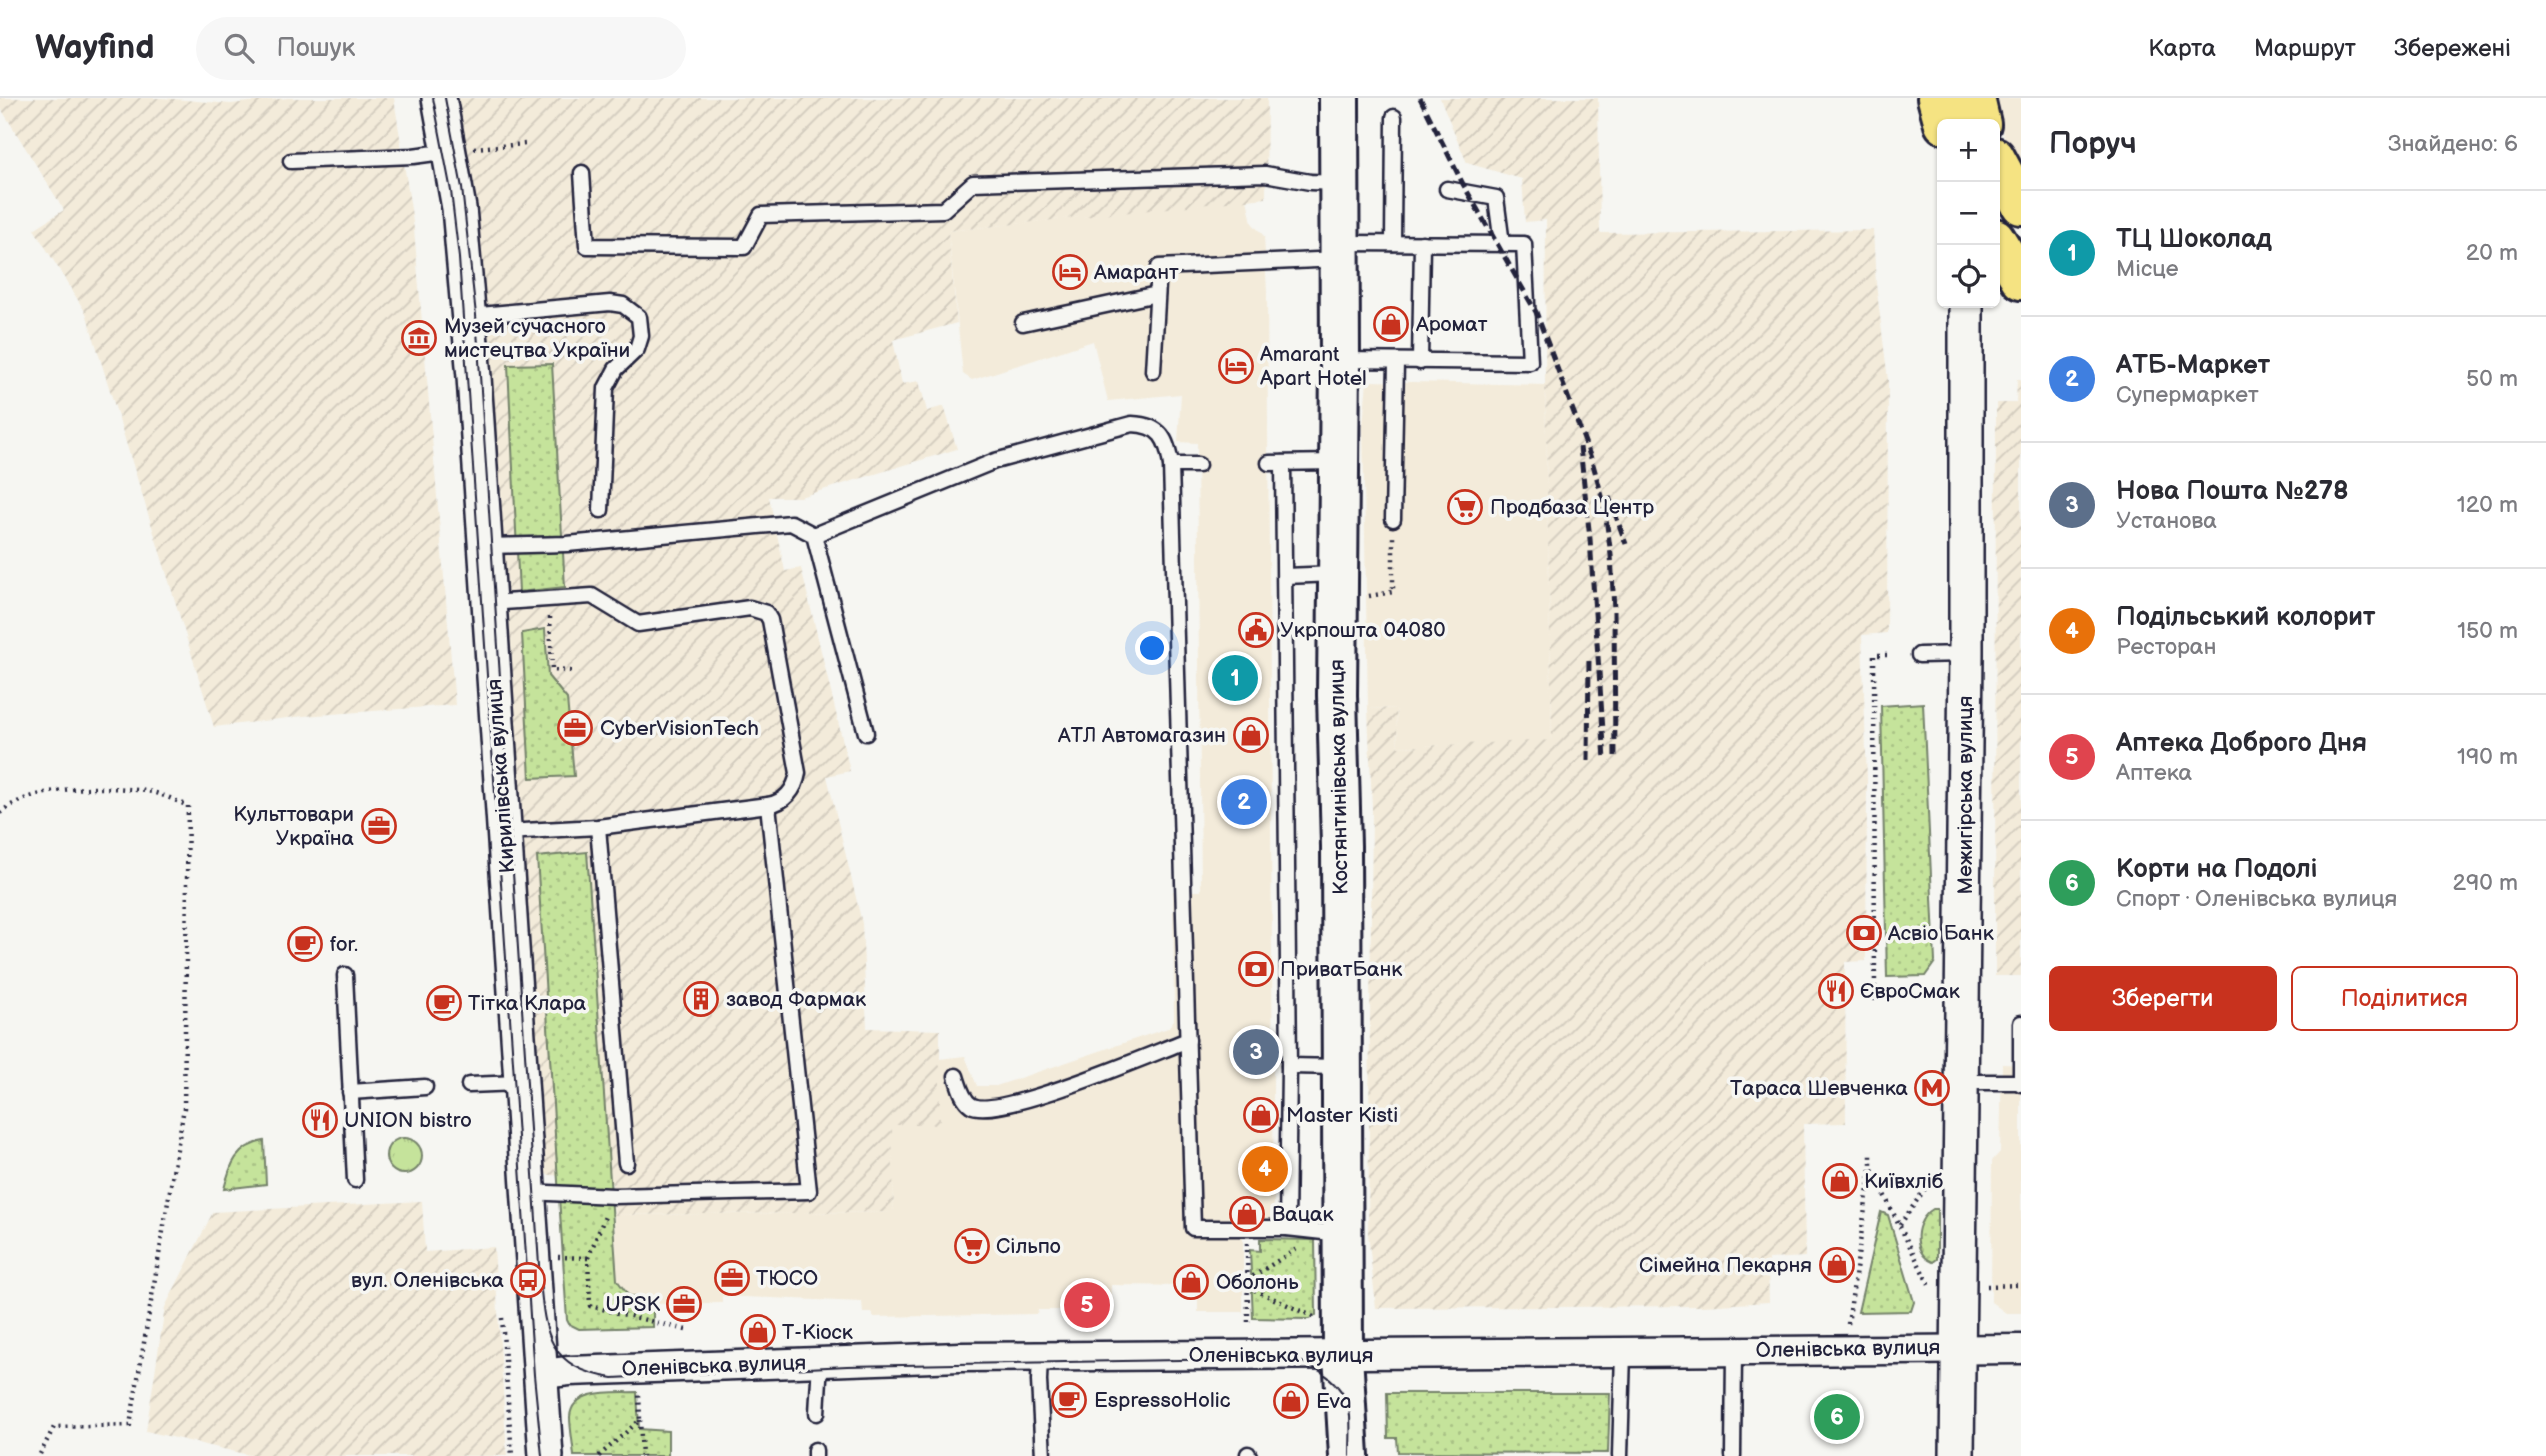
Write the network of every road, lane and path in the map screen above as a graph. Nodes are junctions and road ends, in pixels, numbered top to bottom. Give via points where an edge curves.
1 (439, 98) edge
2 (1339, 98) edge
3 (1937, 98) edge
4 (1394, 117) dead end
5 (1971, 117) edge
6 (526, 144) dead end
7 (462, 150) junction
8 (291, 161) dead end
9 (2000, 166) edge
10 (582, 173) dead end
11 (1340, 183) junction
12 (1447, 189) dead end
13 (2021, 205) edge
14 (1393, 243) junction
15 (1422, 243) junction
16 (1502, 244) junction
17 (1999, 245) edge
18 (1341, 251) junction
19 (2021, 280) edge
20 (1157, 294) junction
21 (1966, 308) edge
22 (469, 316) junction
23 (1023, 323) dead end
24 (1340, 360) junction
25 (1396, 362) junction
26 (1420, 362) junction
27 (1153, 371) dead end
28 (1338, 462) junction
29 (1198, 465) dead end
30 (1171, 466) junction
31 (601, 510) dead end
32 (1393, 519) joint
33 (814, 535) junction
34 (486, 546) junction
35 (1285, 576) junction
36 (1349, 585) junction
37 (549, 598) junction
38 (490, 603) junction
39 (1891, 654) dead end
40 (1966, 654) junction
41 (1919, 655) dead end
42 (571, 671) dead end
43 (866, 733) dead end
44 (768, 805) junction
45 (0, 813) edge
46 (598, 827) junction
47 (505, 832) junction
48 (345, 975) dead end
49 (1875, 1001) dead end
50 (2021, 1023) edge
51 (1188, 1040) junction
52 (1289, 1066) junction
53 (1342, 1067) junction
54 (956, 1076) dead end
55 (1961, 1082) junction
56 (521, 1083) junction
57 (2021, 1083) edge
58 (469, 1085) dead end
59 (425, 1087) dead end
60 (350, 1092) junction
61 (1871, 1152) dead end
62 (626, 1163) dead end
63 (1871, 1168) junction
64 (1935, 1175) dead end
65 (355, 1180) dead end
66 (527, 1192) junction
67 (614, 1196) junction
68 (1900, 1225) junction
69 (1246, 1227) junction
70 (1287, 1228) junction
71 (1342, 1234) junction
72 (1305, 1244) dead end
73 (556, 1257) dead end
74 (588, 1258) junction
75 (1248, 1283) junction
76 (1980, 1286) dead end
77 (2021, 1286) edge
78 (1933, 1293) dead end
79 (502, 1318) dead end
80 (1248, 1323) dead end
81 (1848, 1324) dead end
82 (690, 1331) dead end
83 (1331, 1341) junction
84 (1958, 1348) junction
85 (2021, 1349) edge
86 (1734, 1351) junction
87 (1623, 1352) junction
88 (1040, 1356) junction
89 (820, 1362) junction
90 (541, 1374) junction
91 (639, 1387) dead end
92 (817, 1413) dead end
93 (640, 1420) junction
94 (39, 1456) edge
95 (512, 1456) edge
96 (546, 1456) edge
97 (599, 1456) edge
98 (642, 1456) edge
99 (1043, 1456) edge
100 (1349, 1456) edge
101 (1620, 1456) edge
102 (1733, 1456) edge
103 (1957, 1456) edge

1 - 7 street, Кирилівська вулиця
2 - 11 main road, Костянтинівська вулиця
3 - 5 main road
4 - 14 lane
6 - 7 path
7 - 8 lane
7 - 22 street, Кирилівська вулиця via 459,208
9 - 13 main road
10 - 11 lane via 587,246 744,247 761,215 943,210 973,183 1265,174
11 - 18 main road, Костянтинівська вулиця
12 - 16 lane via 1496,198
14 - 15 lane
14 - 18 lane
15 - 16 lane
15 - 26 lane
16 - 26 lane via 1524,244 1530,362
17 - 19 main road
18 - 20 lane via 1159,267
18 - 24 main road, Костянтинівська вулиця
20 - 23 lane
20 - 27 lane
21 - 40 street, Межигірська вулиця
22 - 31 lane via 610,303 623,305 639,317 640,343 606,388
22 - 34 street, Кирилівська вулиця
24 - 25 lane
24 - 28 main road, Костянтинівська вулиця
25 - 26 lane
25 - 32 lane
28 - 35 lane via 1276,463
28 - 36 main road, Костянтинівська вулиця
29 - 30 lane
30 - 33 lane via 1167,444 1156,429 1132,424 995,461
30 - 51 lane
32 - 36 path via 1393,592
33 - 34 lane via 791,523 604,541
33 - 43 lane
34 - 38 street, Кирилівська вулиця
35 - 36 lane
35 - 52 lane
36 - 53 main road, Костянтинівська вулиця
37 - 38 lane
37 - 42 path via 552,670
37 - 44 lane via 592,596 638,624 750,608 765,613 798,773 787,797
38 - 47 street, Кирилівська вулиця
39 - 49 path via 1874,655
40 - 41 lane
40 - 55 street, Межигірська вулиця
44 - 46 lane
44 - 67 lane via 809,1191
45 - 94 path via 35,796 94,787 154,793 188,806 184,1108 130,1426 54,1427
46 - 47 lane
46 - 62 lane
47 - 56 street, Кирилівська вулиця
48 - 60 lane
50 - 57 lane
51 - 54 lane via 995,1107 971,1105
51 - 69 lane via 1193,1228
52 - 53 lane
52 - 70 lane
53 - 71 main road, Костянтинівська вулиця
55 - 57 lane
55 - 84 street, Межигірська вулиця
56 - 58 lane
56 - 66 street, Кирилівська вулиця
59 - 60 lane
60 - 65 lane
61 - 63 path
63 - 68 path
63 - 81 path
64 - 68 path
66 - 67 lane
66 - 90 street, Кирилівська вулиця
67 - 74 path
68 - 78 path
69 - 70 lane
69 - 75 path
70 - 71 lane
71 - 83 main road, Костянтинівська вулиця
72 - 75 path
73 - 74 path
74 - 82 path via 590,1306
75 - 80 path
75 - 83 path via 1314,1317
76 - 77 path
79 - 95 path
83 - 87 street, Оленівська вулиця
83 - 88 street, Оленівська вулиця
83 - 100 main road, Костянтинівська вулиця
84 - 85 street, Оленівська вулиця
84 - 86 street, Оленівська вулиця
84 - 103 street, Межигірська вулиця
86 - 87 street, Оленівська вулиця
86 - 102 lane
87 - 101 lane
88 - 89 street, Оленівська вулиця via 1009,1348 960,1349
88 - 99 lane
89 - 90 street, Оленівська вулиця
89 - 92 lane
90 - 96 street, Кирилівська вулиця
91 - 93 path
93 - 97 path
93 - 98 path

